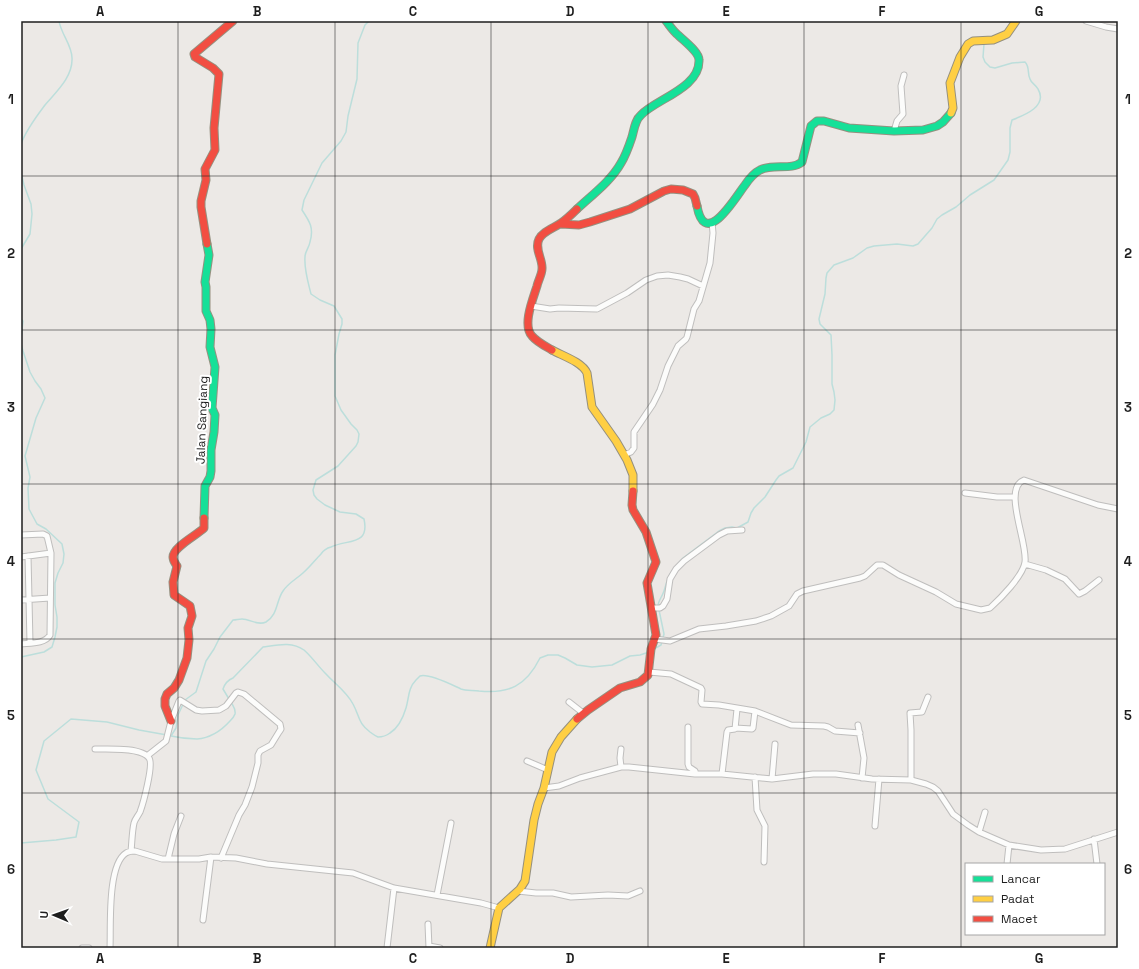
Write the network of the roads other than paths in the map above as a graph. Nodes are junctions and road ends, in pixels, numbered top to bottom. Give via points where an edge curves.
1 (234, 21) edge
2 (666, 21) edge
3 (1016, 21) edge
4 (1086, 21) edge
5 (1118, 29) edge
6 (904, 75) dead end
7 (894, 131) junction
8 (712, 222) junction
9 (561, 224) junction
10 (703, 286) junction
11 (531, 306) junction
12 (624, 455) junction
13 (966, 493) dead end
14 (1014, 497) junction
15 (1118, 509) edge
16 (742, 530) dead end
17 (21, 535) edge
18 (51, 553) junction
19 (28, 556) junction
20 (21, 557) edge
21 (1025, 564) junction
22 (1099, 580) dead end
23 (50, 598) junction
24 (21, 600) edge
25 (30, 600) junction
26 (655, 608) junction
27 (657, 640) junction
28 (30, 643) junction
29 (21, 644) edge
30 (649, 672) junction
31 (928, 697) dead end
32 (569, 702) dead end
33 (737, 708) junction
34 (755, 711) junction
35 (583, 714) junction
36 (171, 721) junction
37 (858, 725) dead end
38 (688, 727) dead end
39 (735, 728) junction
40 (860, 733) junction
41 (775, 744) dead end
42 (95, 749) dead end
43 (621, 749) dead end
44 (147, 756) junction
45 (527, 761) dead end
46 (621, 767) junction
47 (548, 770) junction
48 (696, 774) junction
49 (722, 774) junction
50 (754, 777) junction
51 (862, 778) junction
52 (772, 779) junction
53 (879, 779) junction
54 (911, 780) junction
55 (544, 788) junction
56 (985, 812) dead end
57 (181, 816) dead end
58 (451, 823) dead end
59 (875, 826) dead end
60 (979, 832) junction
61 (1118, 832) edge
62 (1094, 838) junction
63 (1009, 845) junction
64 (131, 851) junction
65 (211, 857) junction
66 (221, 858) junction
67 (168, 859) junction
68 (764, 862) dead end
69 (1007, 863) edge
70 (1097, 863) edge
71 (394, 888) junction
72 (518, 891) junction
73 (640, 891) dead end
74 (437, 895) junction
75 (499, 908) junction
76 (203, 920) dead end
77 (428, 924) dead end
78 (429, 947) edge
79 (82, 948) edge
80 (89, 948) edge
81 (110, 948) edge
82 (387, 948) edge
83 (440, 948) edge
84 (490, 948) edge

1 - 36 street, Jalan Sangiang via 194,54 219,74 214,123 216,150 205,169 206,186 201,201 209,255 205,282 206,311 210,320 210,347 215,367 212,404 215,415 211,471 206,486 204,528 177,548 173,554 177,566 173,582 174,595 190,606 192,616 188,628 187,658 179,680 166,697 165,706
2 - 9 street via 696,53 699,59 697,70 677,93 640,116 620,166
3 - 7 street via 1007,34 993,40 973,41 968,44 950,83 952,112 943,122 923,130
4 - 5 street
6 - 7 street via 901,86 903,114 897,121
7 - 8 street via 849,128 824,120 817,121 811,126 802,162 798,165 767,167 759,171 748,180 726,211
8 - 9 street via 700,219 692,193 677,189 664,190 627,210 581,224
8 - 10 street via 710,263
9 - 11 street via 545,233 538,242 537,251 542,270
10 - 11 street via 670,275 646,280 597,309
10 - 12 street via 686,340 678,346 653,404 634,432 633,450
11 - 12 street via 529,333 538,341 585,368 592,407
12 - 26 street via 633,475 633,510 646,532 656,562 647,583
13 - 14 street
14 - 15 street via 1019,482 1024,480 1098,505
14 - 21 street
16 - 26 street via 726,531 684,561 670,579 667,599 662,606
17 - 18 street via 45,534
18 - 19 street
18 - 23 street
19 - 20 street
19 - 25 street
21 - 22 street via 1065,579 1079,594
21 - 27 street via 1010,589 986,610 956,604 879,565 860,578 802,591 796,594 789,606 771,616 699,629 670,641
23 - 25 street
23 - 28 street via 50,635 47,640
24 - 25 street
25 - 28 street
26 - 27 street
27 - 30 street via 651,653
28 - 29 street
30 - 33 street via 671,674 701,688 701,704
30 - 35 street via 644,680 620,688
31 - 54 street via 922,712 910,713
32 - 35 street
33 - 34 street
33 - 39 street
34 - 39 street via 752,729
34 - 40 street via 791,725 824,726 835,731
35 - 47 street via 557,743
36 - 44 street via 166,741
36 - 66 street via 178,704 183,702 190,708 202,711 219,710 226,706 236,693 241,693 281,726 271,745 258,755 252,787
37 - 40 street
38 - 48 street via 688,764
39 - 49 street via 726,732
40 - 51 street via 864,758
41 - 52 street
42 - 44 street via 127,749
43 - 46 street
44 - 64 street via 150,760 150,772 144,800 134,825
45 - 47 street
46 - 48 street
46 - 55 street via 559,786
47 - 55 street
48 - 49 street
49 - 50 street
50 - 52 street
50 - 68 street via 757,810 765,826
51 - 52 street via 821,773
51 - 53 street
53 - 54 street
53 - 59 street
54 - 60 street via 933,787 953,814
55 - 72 street via 534,820 525,881
56 - 60 street
57 - 67 street
58 - 74 street
60 - 63 street
61 - 62 street
62 - 63 street via 1065,849 1041,850
62 - 70 street
63 - 69 street
64 - 67 street
64 - 81 street via 121,859 114,877
65 - 66 street
65 - 67 street
65 - 76 street
66 - 71 street via 352,873
71 - 74 street
71 - 82 street
72 - 73 street via 571,897 628,896
72 - 75 street
74 - 75 street
75 - 84 street
77 - 78 street
78 - 83 street
79 - 80 street

